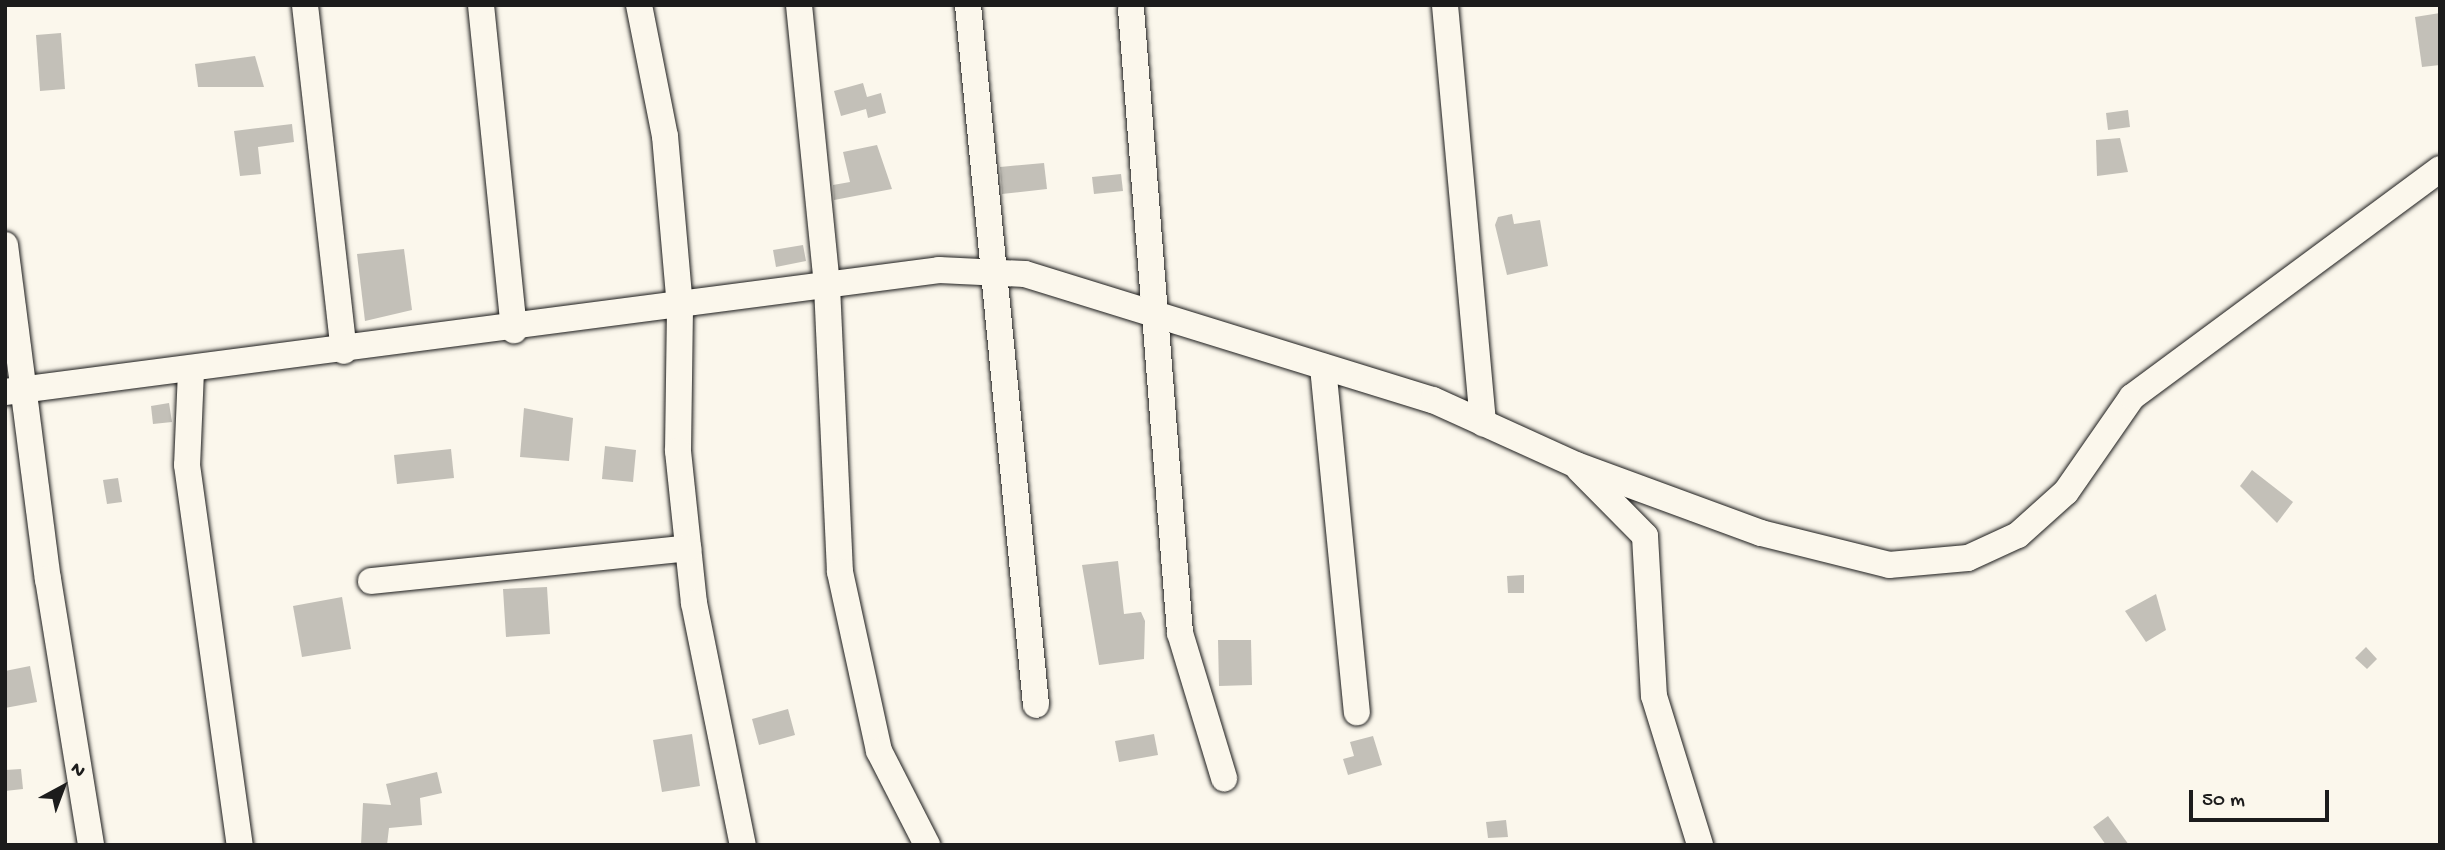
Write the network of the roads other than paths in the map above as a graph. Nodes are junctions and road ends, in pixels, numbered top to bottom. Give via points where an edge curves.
1 (305, 5) edge
2 (481, 5) edge
3 (639, 5) edge
4 (799, 5) edge
5 (968, 5) edge
6 (1445, 5) edge
7 (1131, 9) dead end
8 (2440, 169) edge
9 (5, 245) edge
10 (992, 272) junction
11 (827, 286) junction
12 (680, 308) junction
13 (1157, 318) junction
14 (514, 330) junction
15 (344, 352) junction
16 (1323, 367) junction
17 (191, 371) junction
18 (14, 391) edge
19 (1483, 423) junction
20 (1576, 465) junction
21 (688, 548) junction
22 (371, 581) dead end
23 (1036, 705) dead end
24 (1357, 712) dead end
25 (1224, 778) dead end
26 (91, 845) edge
27 (240, 845) edge
28 (743, 845) edge
29 (927, 845) edge
30 (1700, 845) edge

1 - 15 street
2 - 14 street
3 - 12 street via 665,136
4 - 11 street
5 - 10 street
6 - 19 street
7 - 13 street
8 - 20 street via 2132,397 2066,492 2018,535 1968,558 1889,565 1762,533
9 - 18 street
10 - 11 street via 939,270
10 - 13 street via 1024,274
10 - 23 street
11 - 12 street
11 - 29 street via 840,572 879,751
12 - 14 street
12 - 21 street via 678,451
13 - 16 street
13 - 25 street via 1180,633
14 - 15 street
15 - 17 street
16 - 19 street via 1433,400
16 - 24 street
17 - 18 street
17 - 27 street via 187,465
18 - 26 street
19 - 20 street
20 - 30 street via 1645,536 1654,696
21 - 22 street
21 - 28 street

